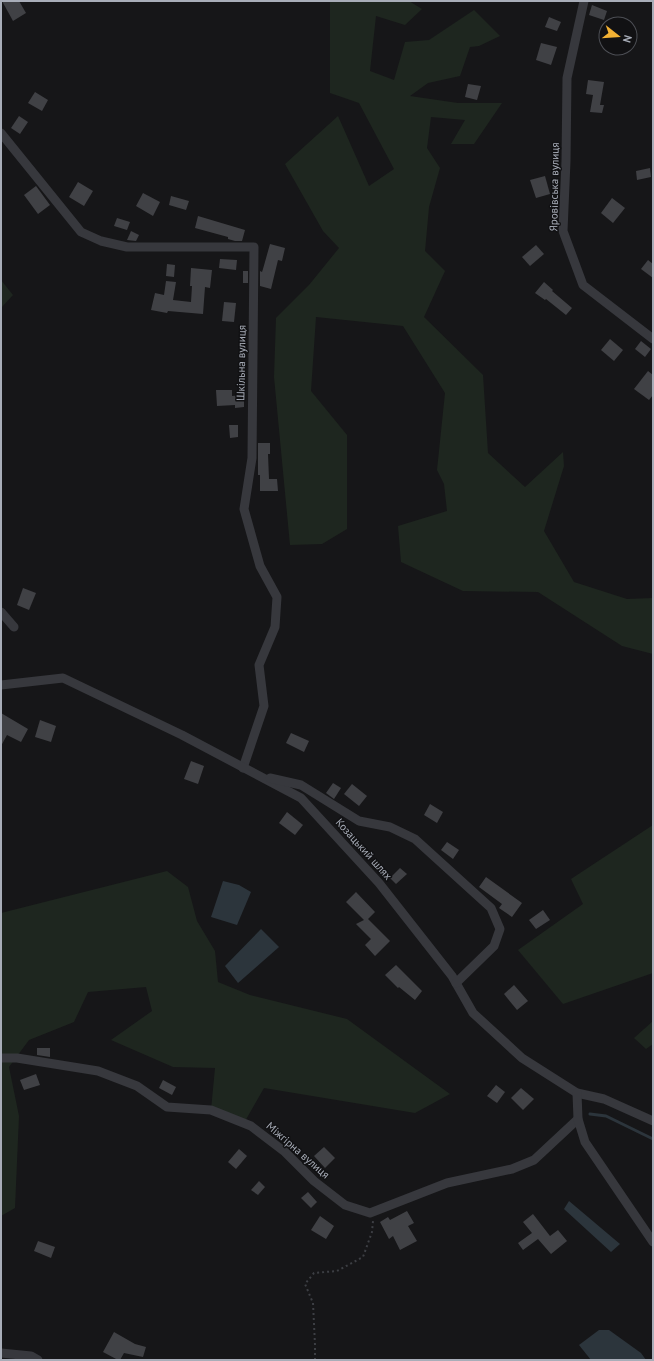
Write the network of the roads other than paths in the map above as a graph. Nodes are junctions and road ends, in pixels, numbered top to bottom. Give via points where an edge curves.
1 (584, 1) edge
2 (1, 133) edge
3 (653, 338) edge
4 (1, 612) edge
5 (14, 627) dead end
6 (1, 685) edge
7 (243, 768) junction
8 (258, 776) junction
9 (456, 983) junction
10 (1, 1058) edge
11 (577, 1093) junction
12 (578, 1120) junction
13 (653, 1121) edge
14 (653, 1242) edge
15 (1, 1353) edge
16 (38, 1360) edge

1 - 3 street, Яровівська вулиця via 567,78 563,231 583,285
2 - 7 street, Шкільна вулиця via 81,232 101,241 127,246 254,247 252,458 244,508 260,566 277,597 275,626 259,665 264,706
4 - 5 street
6 - 7 street, Козацький шлях via 63,678 182,735
7 - 8 street, Козацький шлях
8 - 9 street, Козацький шлях via 301,798 379,883
8 - 9 street via 301,785 359,821 390,827 415,839 491,908 500,929 494,946
9 - 11 street, Козацький шлях via 473,1013 494,1033 522,1058
10 - 12 street, Міжгірна вулиця via 17,1058 98,1071 136,1086 167,1107 211,1110 244,1123 285,1152 314,1181 345,1205 370,1213 447,1183 512,1169 534,1160
11 - 12 street
11 - 13 street, Козацький шлях via 604,1099
12 - 14 street via 585,1142
15 - 16 street via 31,1356

